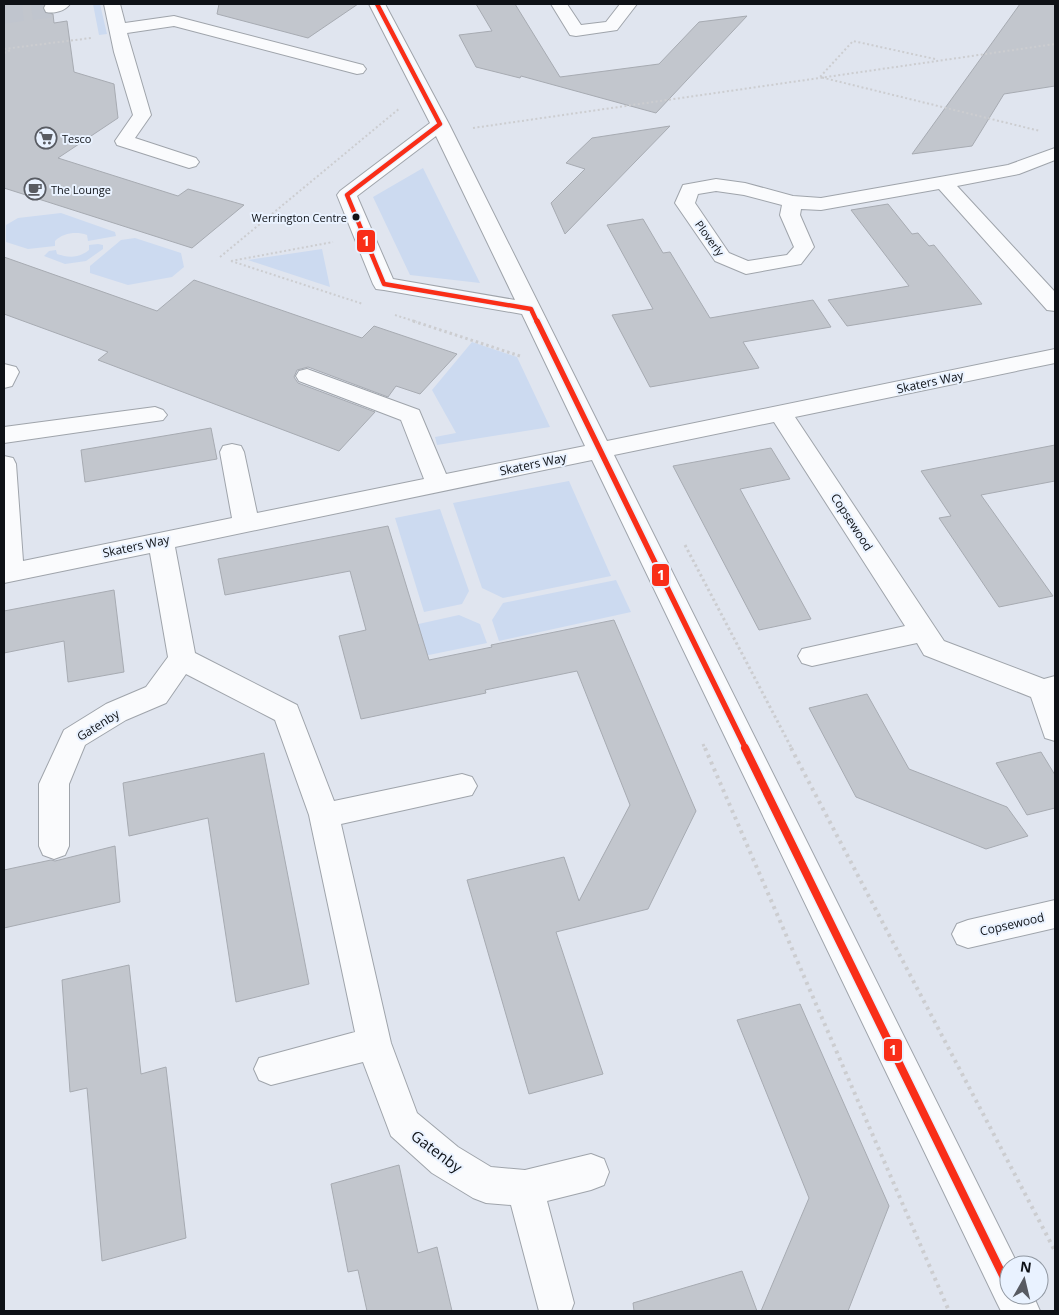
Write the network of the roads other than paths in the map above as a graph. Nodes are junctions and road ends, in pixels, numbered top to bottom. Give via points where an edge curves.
1 (112, 4) edge
2 (377, 4) edge
3 (558, 4) edge
4 (629, 4) edge
5 (119, 31) junction
6 (357, 69) dead end
7 (440, 124) junction
8 (1055, 154) edge
9 (189, 162) dead end
10 (944, 182) junction
11 (792, 202) junction
12 (1055, 305) edge
13 (531, 309) junction
14 (1055, 356) edge
15 (4, 371) edge
16 (307, 376) dead end
17 (4, 381) edge
18 (780, 413) junction
19 (155, 415) dead end
20 (4, 435) edge
21 (600, 450) junction
22 (232, 452) dead end
23 (4, 464) edge
24 (438, 484) junction
25 (5, 490) edge
26 (246, 523) junction
27 (161, 540) junction
28 (7, 574) edge
29 (923, 632) junction
30 (812, 656) dead end
31 (182, 659) junction
32 (1049, 688) edge
33 (1055, 730) edge
34 (462, 786) dead end
35 (324, 815) junction
36 (54, 846) dead end
37 (1055, 914) edge
38 (968, 934) dead end
39 (374, 1043) junction
40 (271, 1069) dead end
41 (591, 1172) dead end
42 (525, 1188) junction
43 (999, 1268) edge
44 (555, 1302) dead end

1 - 5 street
2 - 7 street
3 - 4 street via 576,31 611,26
5 - 6 street via 174,20
5 - 9 street via 142,115 124,141
7 - 13 street
7 - 13 street via 347,195 384,284
8 - 10 street, Ploverly via 1012,170
10 - 11 street, Ploverly via 821,204
10 - 12 street
11 - 11 street, Ploverly via 790,215 804,247 794,260 746,268 722,257 685,203 690,189 716,185
13 - 21 street
14 - 18 street, Skaters Way
15 - 17 street via 8,372
16 - 24 street via 411,415
18 - 21 street, Skaters Way
18 - 29 street, Copsewood
19 - 20 street
21 - 24 street, Skaters Way
21 - 43 street
22 - 26 street
23 - 25 street, Skaters Way
24 - 26 street, Skaters Way
25 - 28 street, Skaters Way
26 - 27 street, Skaters Way
27 - 28 street, Skaters Way
27 - 31 street
29 - 30 street
29 - 32 street, Copsewood via 934,648
31 - 35 street, Gatenby via 287,713
31 - 36 street, Gatenby via 156,695 116,712 74,738 54,784
32 - 33 street, Copsewood
34 - 35 street
35 - 39 street, Gatenby
37 - 38 street, Copsewood
39 - 40 street
39 - 42 street, Gatenby via 403,1124 445,1160 486,1185
41 - 42 street, Gatenby
42 - 44 street

